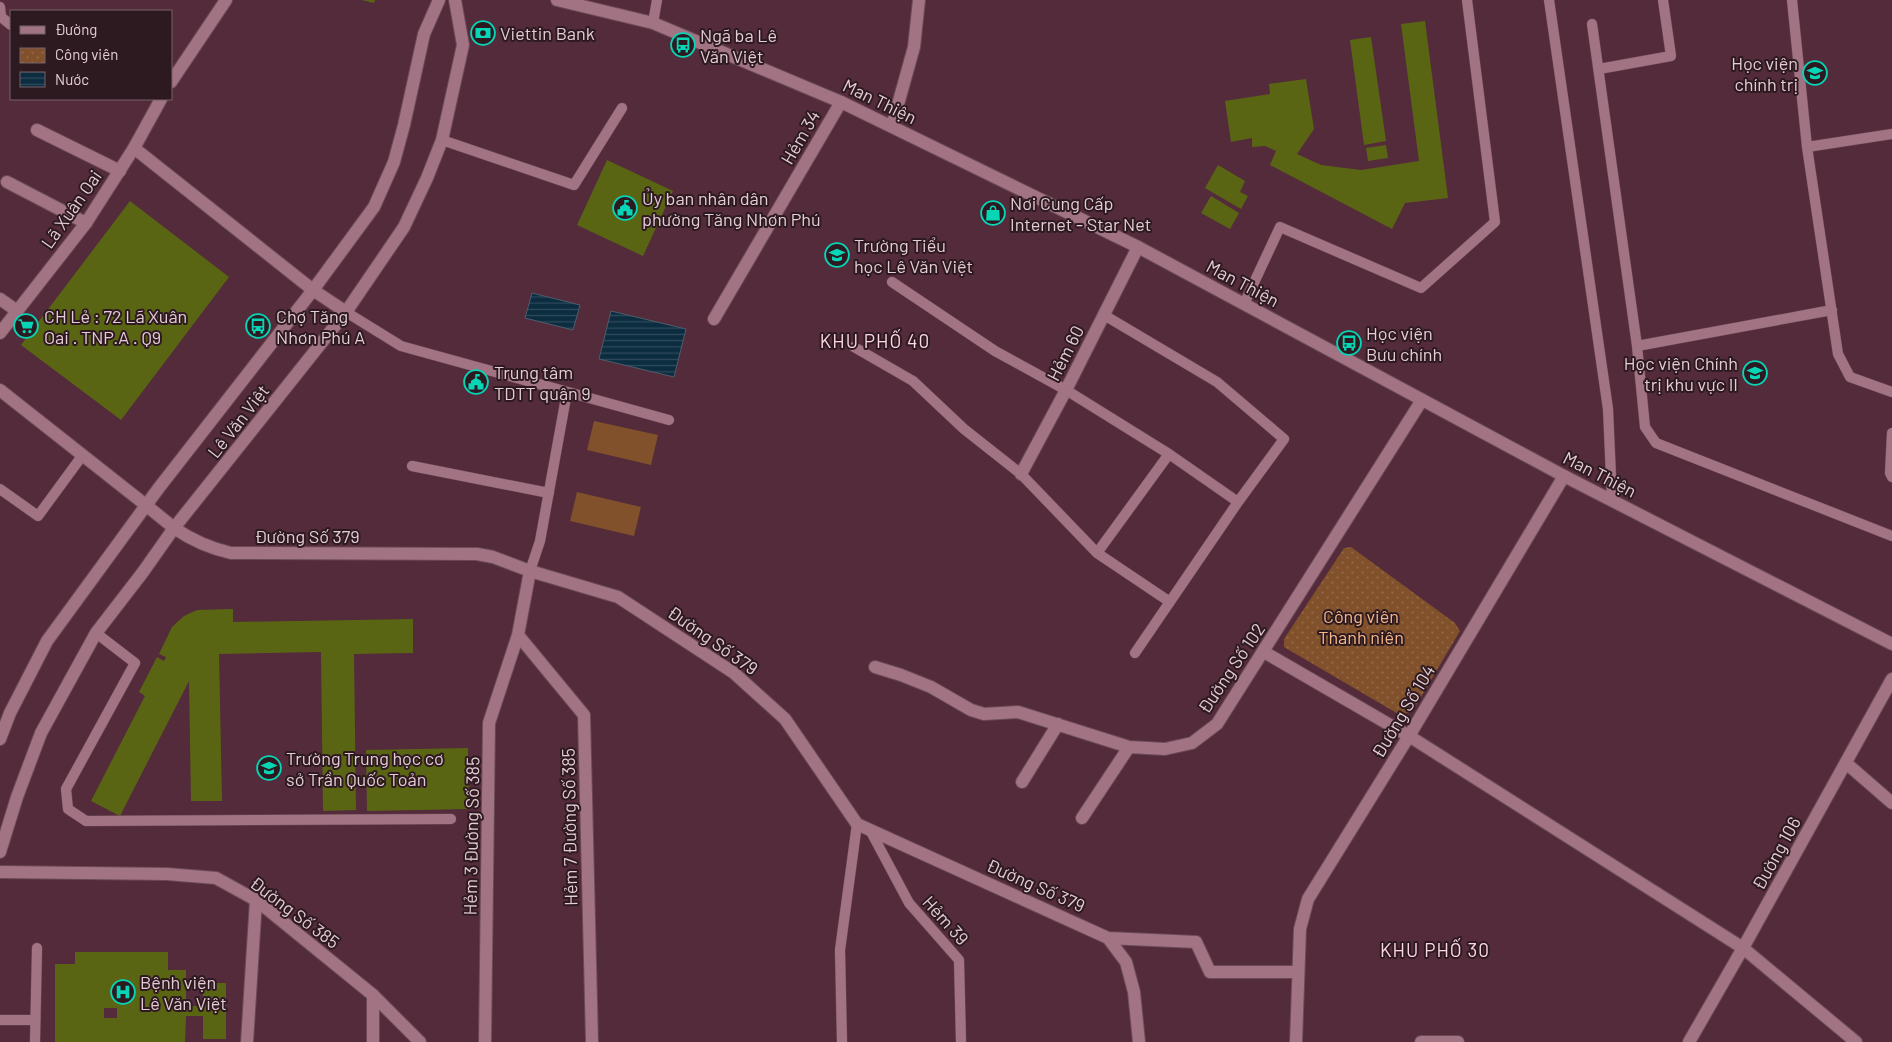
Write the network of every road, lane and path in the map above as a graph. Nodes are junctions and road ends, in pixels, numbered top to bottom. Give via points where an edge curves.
1 (0, 0) edge
2 (226, 0) edge
3 (439, 0) edge
4 (455, 0) edge
5 (557, 0) edge
6 (658, 0) edge
7 (919, 0) edge
8 (1467, 0) edge
9 (1549, 0) edge
10 (1664, 0) edge
11 (1792, 0) edge
12 (0, 7) edge
13 (653, 23) junction
14 (10, 24) edge
15 (1592, 24) dead end
16 (1599, 69) junction
17 (172, 81) edge
18 (160, 100) edge
19 (841, 102) junction
20 (622, 108) dead end
21 (892, 126) junction
22 (37, 130) dead end
23 (1892, 134) edge
24 (442, 140) junction
25 (1807, 147) junction
26 (134, 148) junction
27 (120, 171) junction
28 (7, 182) dead end
29 (86, 222) junction
30 (1138, 247) junction
31 (892, 282) dead end
32 (313, 290) junction
33 (0, 299) edge
34 (1244, 304) junction
35 (1832, 310) junction
36 (17, 311) junction
37 (346, 312) junction
38 (1104, 315) junction
39 (714, 319) dead end
40 (0, 333) edge
41 (1637, 346) junction
42 (854, 347) dead end
43 (0, 390) edge
44 (1066, 390) junction
45 (567, 392) junction
46 (1892, 392) edge
47 (1422, 400) junction
48 (668, 420) dead end
49 (1892, 433) edge
50 (1169, 454) junction
51 (82, 456) junction
52 (412, 466) dead end
53 (1022, 474) junction
54 (1564, 476) junction
55 (1892, 477) edge
56 (0, 489) edge
57 (549, 493) junction
58 (1612, 499) junction
59 (1238, 502) junction
60 (147, 506) junction
61 (174, 528) junction
62 (1892, 536) edge
63 (1097, 553) junction
64 (530, 571) junction
65 (1170, 602) junction
66 (96, 633) junction
67 (518, 635) junction
68 (1892, 644) edge
69 (1264, 652) junction
70 (1135, 653) dead end
71 (875, 667) dead end
72 (1892, 679) edge
73 (1058, 724) junction
74 (1409, 736) junction
75 (0, 740) edge
76 (1129, 747) junction
77 (1846, 763) junction
78 (1022, 782) dead end
79 (1892, 804) edge
80 (1082, 818) dead end
81 (451, 819) dead end
82 (857, 824) junction
83 (870, 830) junction
84 (0, 852) edge
85 (0, 872) edge
86 (256, 900) junction
87 (1108, 938) junction
88 (37, 948) dead end
89 (1743, 948) junction
90 (1298, 972) junction
91 (374, 995) junction
92 (0, 1020) edge
93 (35, 1020) junction
94 (36, 1042) edge
95 (247, 1042) edge
96 (373, 1042) edge
97 (420, 1042) edge
98 (485, 1042) edge
99 (592, 1042) edge
100 (842, 1042) edge
101 (961, 1042) edge
102 (1139, 1042) edge
103 (1296, 1042) edge
104 (1420, 1042) edge
105 (1458, 1042) edge
106 (1688, 1042) edge
107 (1856, 1042) edge

1 - 12 lane
2 - 17 street
3 - 32 street, Lê Văn Việt via 424,34 404,125 390,171 374,207
4 - 24 street, Lê Văn Việt via 463,45
5 - 13 street, Man Thiện
6 - 13 lane
7 - 21 street via 914,47
8 - 34 lane via 1494,222 1421,288 1280,227
9 - 58 lane via 1608,409
10 - 16 lane via 1671,56
11 - 25 lane
12 - 14 lane via 1,17
13 - 19 street, Man Thiện
15 - 16 lane
16 - 41 lane
18 - 26 street, Lã Xuân Oai
19 - 21 street, Man Thiện
19 - 39 street, Hẻm 34
20 - 24 lane via 574,186
21 - 30 street, Man Thiện
22 - 27 street
23 - 25 lane
24 - 37 street, Lê Văn Việt via 404,227
25 - 35 lane
26 - 27 street, Lã Xuân Oai
26 - 32 street
27 - 29 street, Lã Xuân Oai
28 - 29 street
29 - 36 street, Lã Xuân Oai
30 - 34 street, Man Thiện
30 - 38 street, Hẻm 60
31 - 44 lane via 995,351
32 - 37 street
32 - 60 street, Lê Văn Việt
33 - 36 street
34 - 47 street, Man Thiện
35 - 41 lane
35 - 46 lane via 1838,354 1850,377
36 - 40 street, Lã Xuân Oai
37 - 45 lane via 401,346
37 - 61 street, Lê Văn Việt
38 - 44 street, Hẻm 60
38 - 59 lane via 1217,382 1284,439
41 - 62 lane via 1645,427 1656,443
42 - 53 lane via 913,381 964,429
43 - 51 street, Đường Số 379
44 - 50 lane
44 - 53 street, Hẻm 60
45 - 48 lane
45 - 57 lane
47 - 54 street, Man Thiện
47 - 69 street, Đường Số 102
49 - 55 lane
50 - 59 lane
50 - 63 lane
51 - 56 lane via 38,516
51 - 60 street, Đường Số 379
52 - 57 lane
53 - 63 lane
54 - 58 street, Man Thiện
54 - 74 street, Đường Số 104
57 - 64 lane via 540,542
58 - 68 street, Man Thiện
59 - 65 lane
60 - 61 street, Đường Số 379
60 - 75 street, Lê Văn Việt via 47,641 10,713
61 - 64 street, Đường Số 379 via 191,540 231,553 477,554
61 - 66 street, Lê Văn Việt
63 - 65 lane
64 - 67 street, Hẻm 3 Đường Số 385
64 - 82 street, Đường Số 379 via 618,596 734,673 785,719
65 - 70 lane
66 - 81 lane via 135,663 66,789 68,809 86,821
66 - 84 street, Lê Văn Việt via 41,733
67 - 98 street, Hẻm 3 Đường Số 385 via 489,723
67 - 99 street, Hẻm 7 Đường Số 385 via 584,715
69 - 74 street
69 - 76 street, Đường Số 102 via 1217,724 1192,743 1166,749
71 - 73 street, Đường Số 102 via 931,687 971,710 984,714 1018,712
72 - 77 street, Đường 106
73 - 76 street, Đường Số 102
73 - 78 street
74 - 89 street
74 - 90 street, Đường Số 104 via 1308,898 1300,929
76 - 80 street
77 - 79 street
77 - 89 street, Đường 106
82 - 83 street, Đường Số 379
82 - 100 lane via 840,950
83 - 87 street, Đường Số 379
83 - 101 lane, Hẻm 39 via 909,903 960,960
85 - 86 street, Đường Số 385 via 167,874 216,878
86 - 91 street, Đường Số 385
86 - 95 street
87 - 90 street via 1196,942 1210,972
87 - 102 street, Đường Số 379 via 1126,962 1134,992
88 - 93 lane
89 - 106 street, Đường 106
89 - 107 street
90 - 103 street
91 - 96 street
91 - 97 street, Đường Số 385
92 - 93 lane
93 - 94 lane
104 - 105 street

